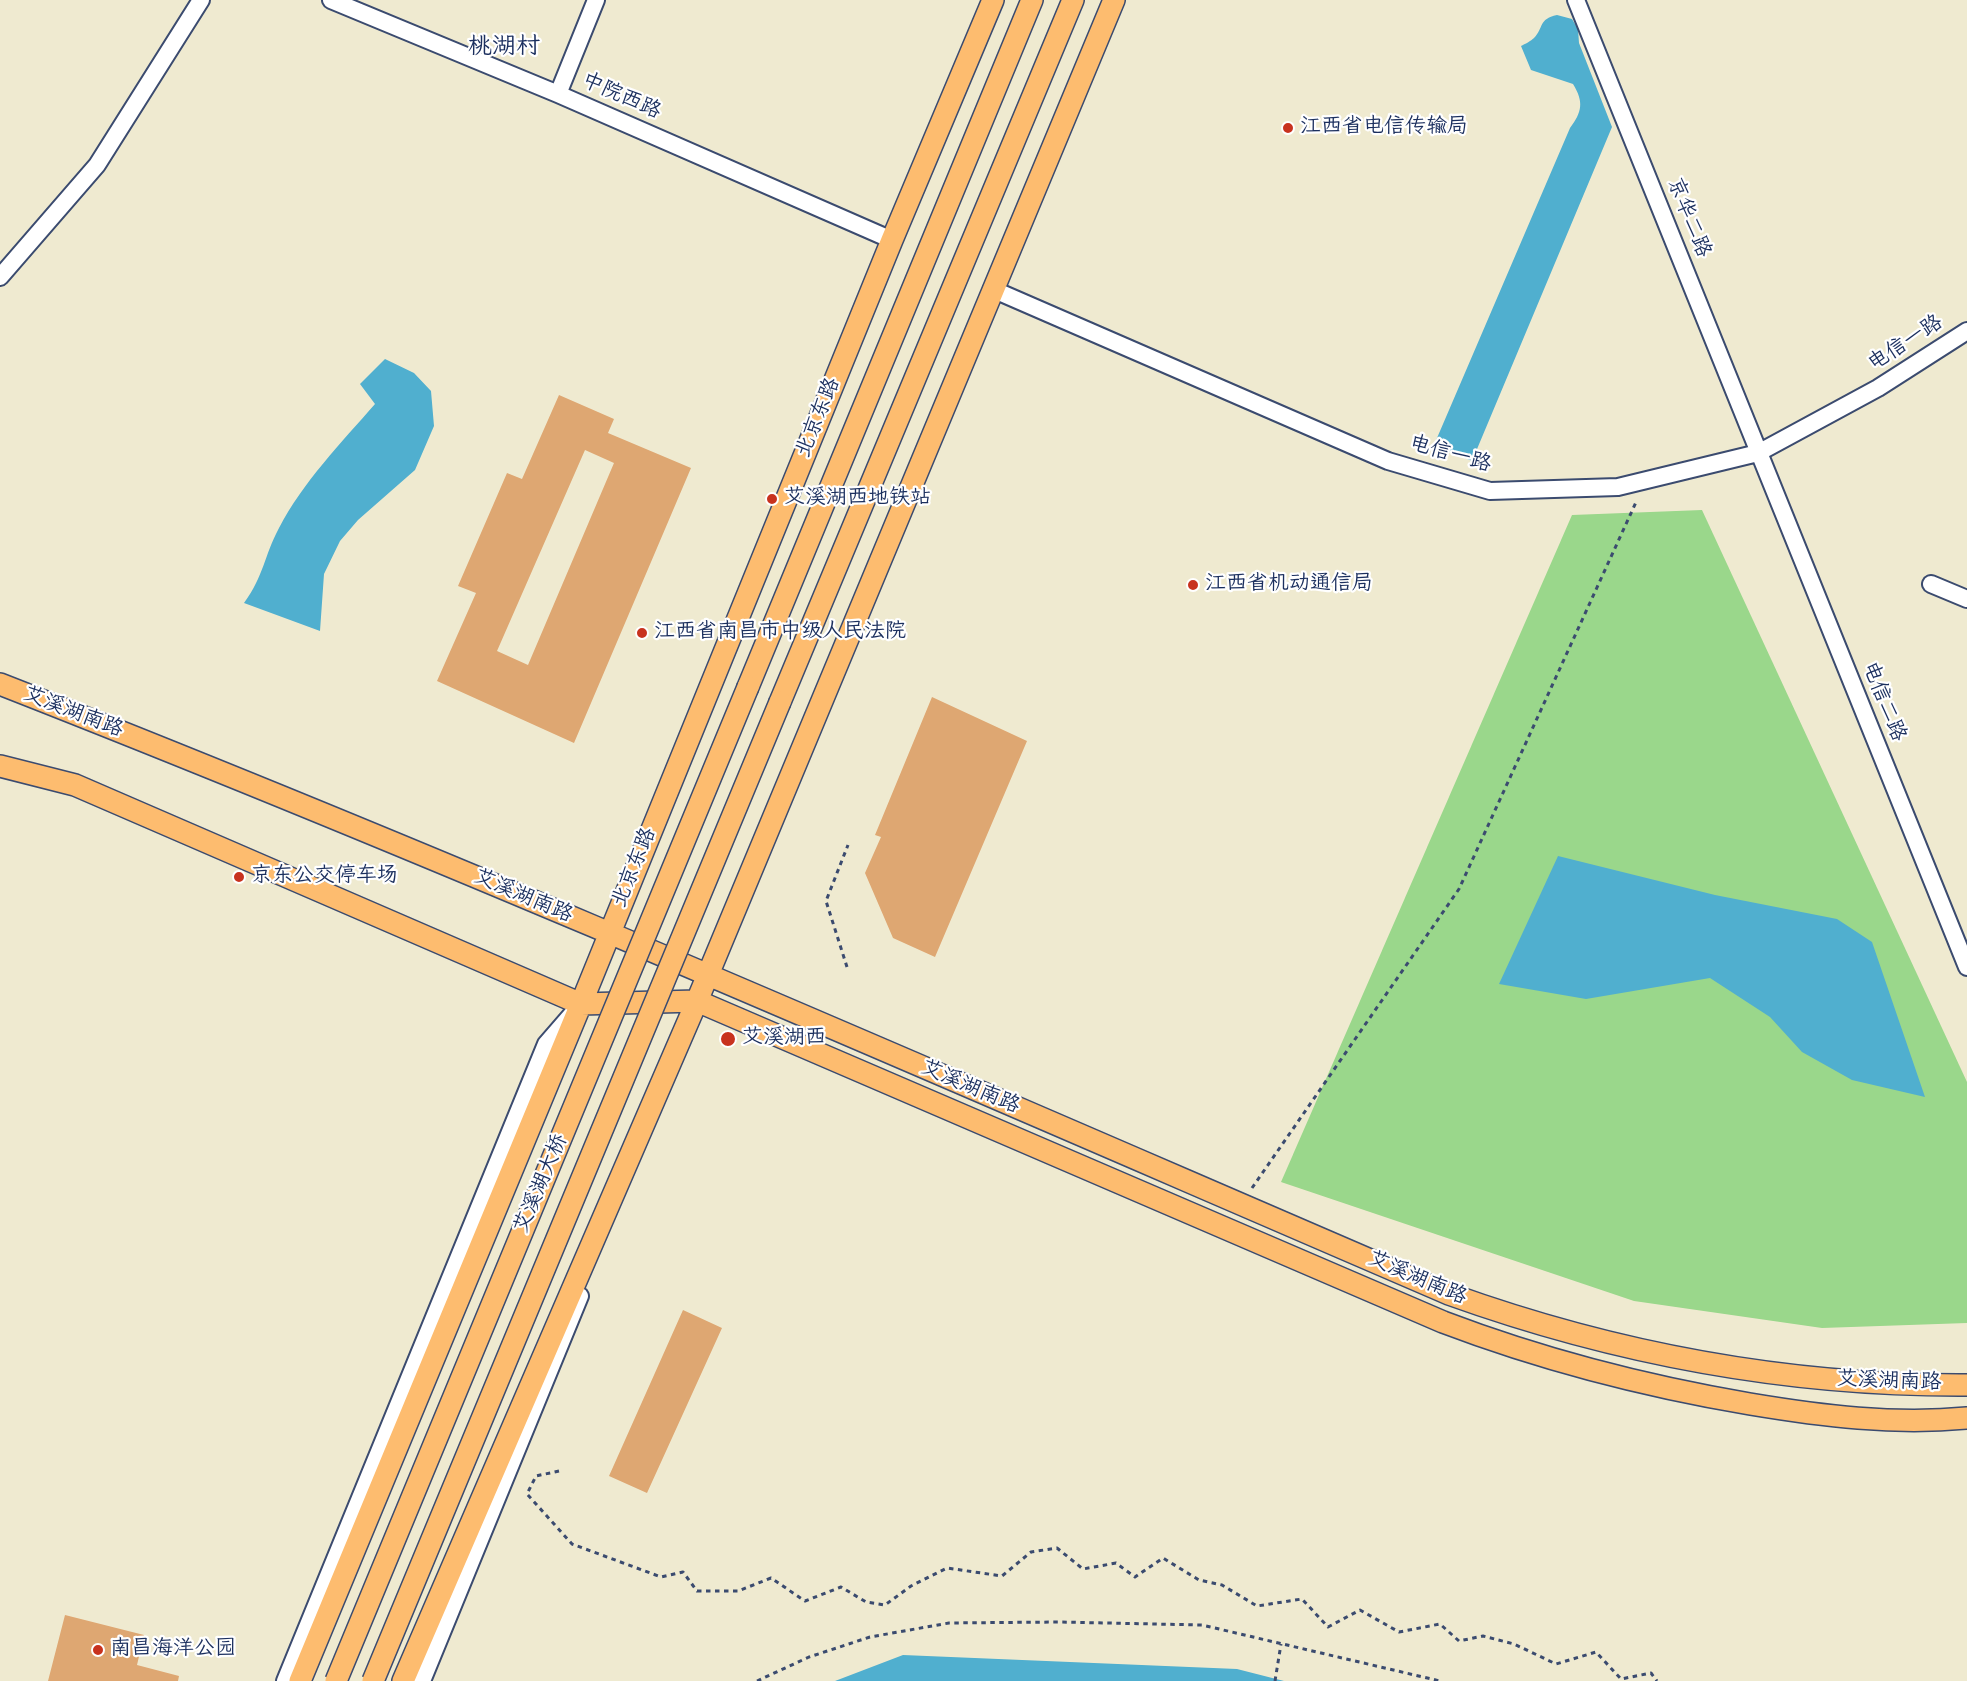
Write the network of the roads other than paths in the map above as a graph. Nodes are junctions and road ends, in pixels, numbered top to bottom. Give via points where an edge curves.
1 (201, 0) edge
2 (331, 0) edge
3 (596, 0) edge
4 (993, 0) edge
5 (1032, 0) edge
6 (1073, 0) edge
7 (1114, 0) edge
8 (1576, 0) edge
9 (558, 94) junction
10 (892, 240) junction
11 (0, 277) edge
12 (992, 289) junction
13 (1967, 331) edge
14 (1758, 453) junction
15 (1931, 584) dead end
16 (1967, 599) edge
17 (0, 684) edge
18 (748, 687) joint
19 (0, 766) edge
20 (609, 933) junction
21 (1967, 967) edge
22 (707, 975) junction
23 (697, 1001) junction
24 (581, 1004) junction
25 (1967, 1385) edge
26 (1967, 1418) edge
27 (470, 1542) junction
28 (285, 1681) edge
29 (300, 1681) edge
30 (336, 1681) edge
31 (373, 1681) edge
32 (403, 1681) edge
33 (422, 1681) edge

1 - 11 street via 97,165
2 - 9 street, 中院西路
3 - 9 street
4 - 10 main road, 北京东路
5 - 18 main road, 北京东路
6 - 31 main road, 艾溪湖大桥, bridge
7 - 12 main road
8 - 14 street, 京华二路
9 - 10 street, 中院西路
10 - 20 main road, 北京东路
12 - 14 street, 电信一路 via 1399,464 1490,491 1618,487
12 - 22 main road
13 - 14 street, 电信一路 via 1878,388
14 - 21 street, 电信二路
15 - 16 street
17 - 20 main road, 艾溪湖南路
18 - 30 main road, 艾溪湖大桥, bridge
19 - 24 main road, 艾溪湖南路 via 75,785
20 - 22 main road, 艾溪湖南路
20 - 24 main road, 北京东路
22 - 23 main road
22 - 25 main road, 艾溪湖南路 via 1449,1294 1556,1330 1760,1372 1871,1384
23 - 24 main road, 艾溪湖南路
23 - 26 main road, 艾溪湖南路 via 1507,1347 1637,1383 1801,1413 1871,1421
23 - 27 main road
24 - 28 street via 546,1044
24 - 29 main road, 北京东路
27 - 32 main road
27 - 33 street

